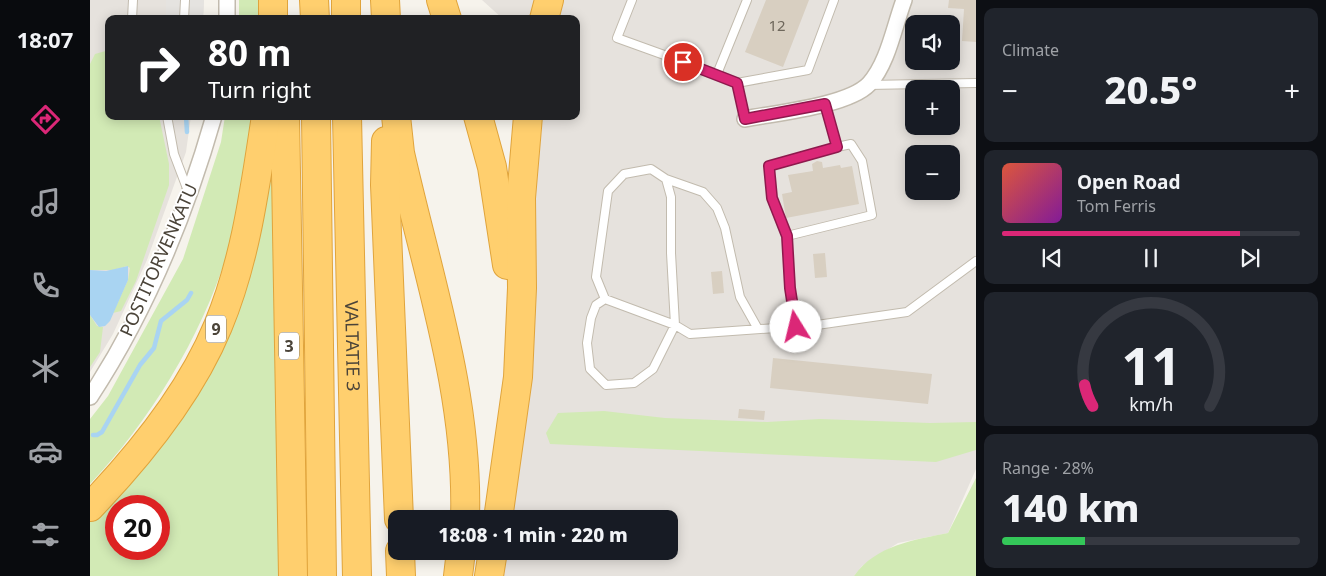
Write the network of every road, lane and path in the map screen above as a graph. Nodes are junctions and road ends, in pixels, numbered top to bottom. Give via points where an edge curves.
1 (133, 0) edge
2 (184, 0) edge
3 (227, 0) edge
4 (273, 0) edge
5 (283, 0) edge
6 (314, 0) edge
7 (346, 0) edge
8 (385, 0) edge
9 (442, 0) edge
10 (549, 0) edge
11 (632, 0) edge
12 (747, 0) edge
13 (834, 0) edge
14 (904, 0) edge
15 (132, 15) edge
16 (184, 15) edge
17 (227, 15) edge
18 (273, 15) edge
19 (283, 15) edge
20 (315, 15) edge
21 (346, 15) edge
22 (386, 15) edge
23 (446, 15) edge
24 (545, 15) edge
25 (716, 74) junction
26 (737, 83) junction
27 (976, 83) edge
28 (868, 85) junction
29 (825, 104) junction
30 (745, 119) joint
31 (168, 120) edge
32 (213, 120) edge
33 (265, 120) edge
34 (285, 120) edge
35 (316, 120) edge
36 (347, 120) edge
37 (386, 120) edge
38 (397, 120) edge
39 (479, 120) edge
40 (528, 120) edge
41 (837, 147) junction
42 (666, 178) junction
43 (189, 195) junction
44 (787, 236) junction
45 (976, 261) edge
46 (605, 298) junction
47 (675, 325) junction
48 (796, 327) junction
49 (758, 329) junction
50 (90, 397) edge
51 (510, 424) junction
52 (90, 508) edge
53 (399, 510) edge
54 (465, 510) edge
55 (499, 510) edge
56 (400, 560) edge
57 (460, 560) edge
58 (491, 560) edge
59 (292, 576) edge
60 (322, 576) edge
61 (357, 576) edge
62 (401, 576) edge
63 (458, 576) edge
64 (488, 576) edge

1 - 15 lane
2 - 16 lane
3 - 17 street
4 - 18 highway
5 - 19 highway
6 - 20 highway
7 - 21 highway
8 - 22 highway
9 - 23 highway
10 - 24 highway
11 - 25 lane via 617,38
12 - 25 lane
13 - 26 lane via 808,70
14 - 28 street via 881,66
25 - 26 lane
26 - 30 lane
27 - 28 lane
28 - 29 street via 850,96
29 - 30 street
29 - 41 lane
31 - 43 lane via 174,154
32 - 43 street, POSTITORVENKATU
33 - 52 highway, 9 via 246,239 218,326 176,401 122,474
34 - 59 highway, 3
35 - 60 highway, VALTATIE 3
36 - 61 highway, VALTATIE 3
37 - 53 highway via 385,185
38 - 54 highway via 402,162 456,395 464,451
39 - 51 highway via 492,167 507,259
40 - 51 highway via 521,198 522,288 518,377
41 - 44 lane via 769,166 772,198
41 - 44 lane via 851,144 862,161 872,215
42 - 46 lane via 651,169 624,174 608,191 596,277
42 - 47 lane via 671,197
42 - 49 lane via 703,192 717,208 725,228 740,297
43 - 50 street, POSTITORVENKATU via 125,340
44 - 48 lane
45 - 48 lane via 907,312
46 - 47 lane
46 - 47 lane via 596,305 587,343 590,369 606,384 634,382 653,369
47 - 49 lane via 690,334
48 - 49 lane
51 - 55 highway
56 - 62 highway
57 - 63 highway
58 - 64 highway

